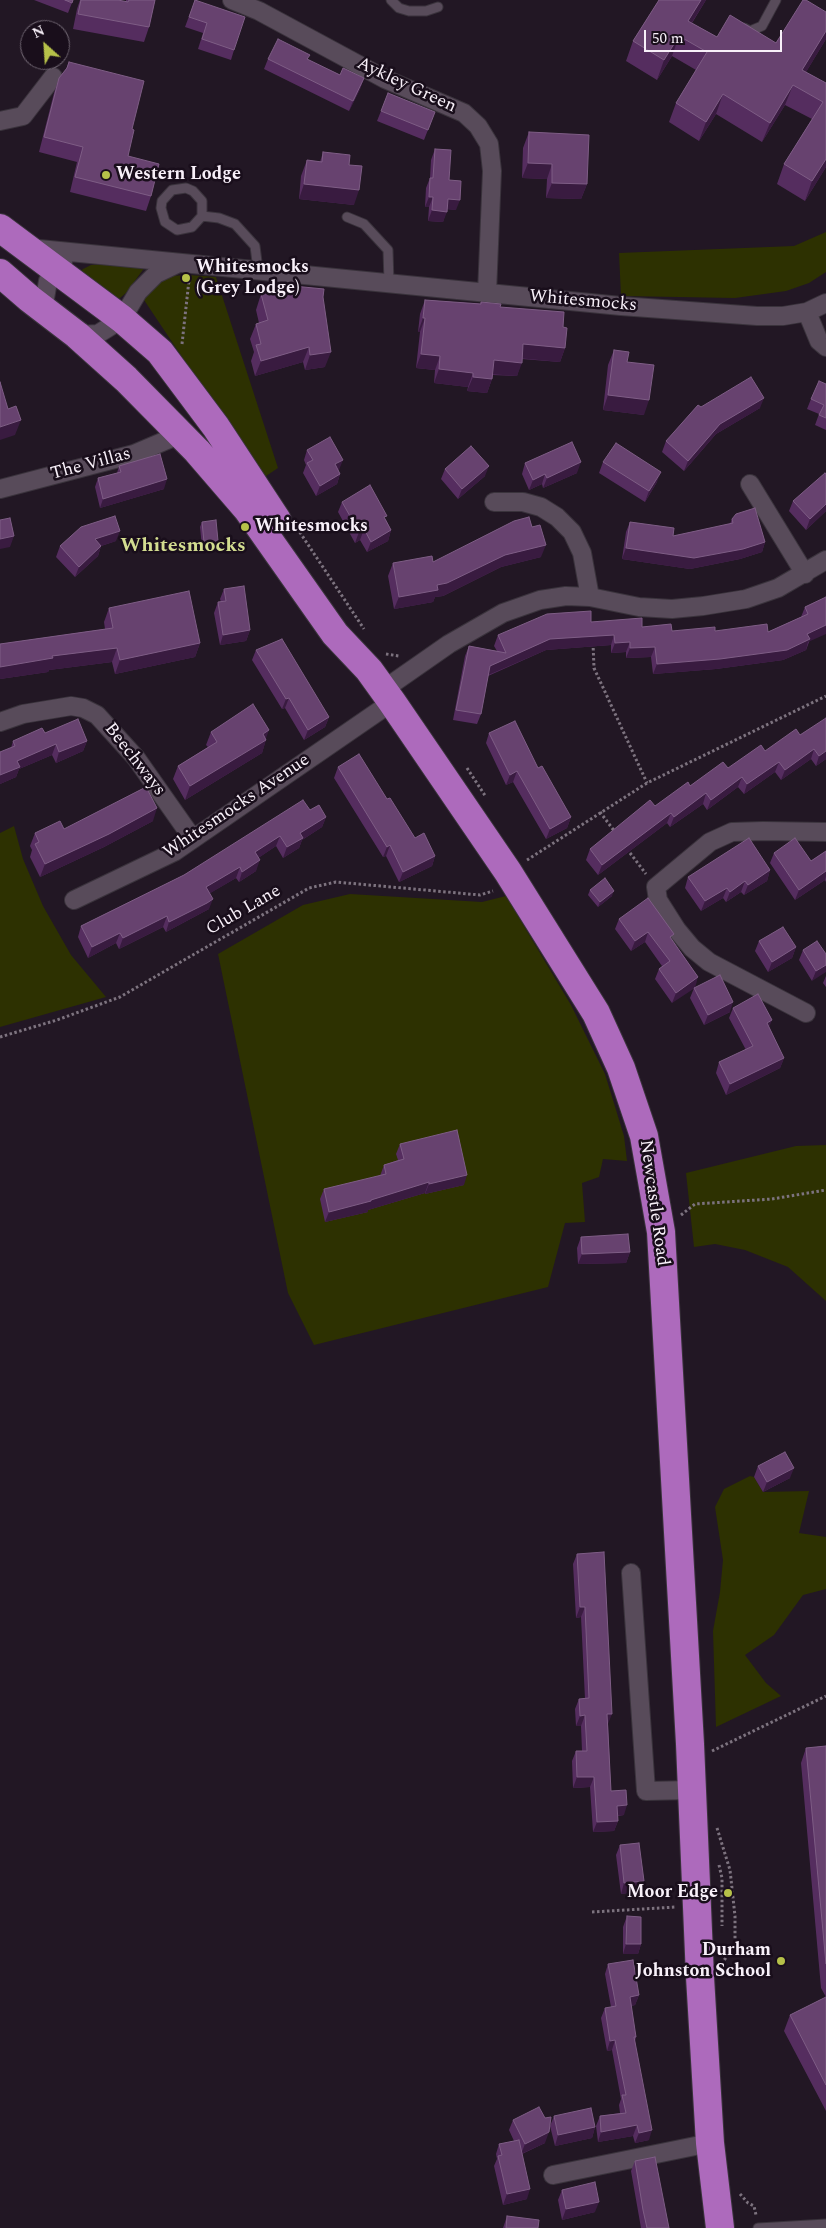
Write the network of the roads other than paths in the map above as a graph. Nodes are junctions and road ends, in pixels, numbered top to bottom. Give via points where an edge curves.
1 (232, 0) edge
2 (391, 0) edge
3 (776, 0) edge
4 (262, 6) edge
5 (438, 8) dead end
6 (736, 24) edge
7 (53, 77) dead end
8 (0, 121) edge
9 (202, 216) junction
10 (347, 217) dead end
11 (0, 228) edge
12 (26, 247) junction
13 (83, 253) junction
14 (185, 264) junction
15 (57, 270) junction
16 (258, 270) junction
17 (0, 273) edge
18 (389, 284) junction
19 (487, 293) junction
20 (826, 304) edge
21 (807, 312) junction
22 (48, 313) junction
23 (122, 319) junction
24 (77, 335) junction
25 (826, 347) edge
26 (181, 434) junction
27 (750, 484) dead end
28 (0, 489) edge
29 (494, 502) dead end
30 (826, 560) edge
31 (805, 574) junction
32 (590, 597) junction
33 (381, 679) junction
34 (0, 722) edge
35 (826, 832) edge
36 (193, 839) junction
37 (74, 900) dead end
38 (806, 1012) dead end
39 (631, 1573) dead end
40 (691, 1790) junction
41 (710, 2143) junction
42 (553, 2174) dead end
43 (826, 2224) edge
44 (804, 2226) edge
45 (720, 2228) edge
46 (758, 2228) edge

1 - 4 street, Aykley Green
2 - 5 lane via 399,8 409,11
3 - 6 lane via 762,26 750,31
4 - 19 street, Aykley Green via 385,79 464,113 478,126 489,144 492,171
7 - 8 street via 23,116
9 - 9 lane via 192,227 177,230 165,222 162,200 172,190 193,190 202,201
9 - 16 lane via 235,224 255,246
10 - 18 lane via 364,224 388,250
11 - 12 highway
12 - 13 street, Whitesmocks
12 - 15 highway
13 - 14 street, Whitesmocks
13 - 15 street via 66,259
14 - 16 street, Whitesmocks
14 - 23 street, Whitesmocks via 156,274 138,292
15 - 22 street via 48,281 45,294 44,304
15 - 23 highway
16 - 18 street, Whitesmocks
17 - 22 highway
18 - 19 street, Whitesmocks
19 - 21 street, Whitesmocks via 757,316
20 - 21 street, Whitesmocks
21 - 25 street via 819,341
22 - 24 highway
23 - 24 street, Whitesmocks via 98,334
23 - 33 highway via 160,352 216,427
24 - 26 highway
26 - 28 street, The Villas via 134,454
26 - 33 highway via 247,508 335,634
27 - 31 street
29 - 32 street via 523,502 542,507 557,517 572,532 582,553
30 - 31 street, Whitesmocks Avenue
31 - 32 street, Whitesmocks Avenue via 746,599 703,606 672,609 639,607
32 - 33 street, Whitesmocks Avenue via 540,600 503,613 414,667
33 - 36 street, Whitesmocks Avenue
33 - 40 highway, Newcastle Road via 596,1013 621,1068 644,1136 661,1232
34 - 36 street, Beechways via 23,714 71,706 84,708 97,716 136,758
35 - 38 street via 732,832 710,842 656,887 658,900 692,948 709,962
36 - 37 street, Whitesmocks Avenue via 174,852
39 - 40 street via 646,1791
40 - 41 highway, Newcastle Road
41 - 42 street
41 - 45 highway, Newcastle Road
43 - 44 lane
44 - 46 lane

